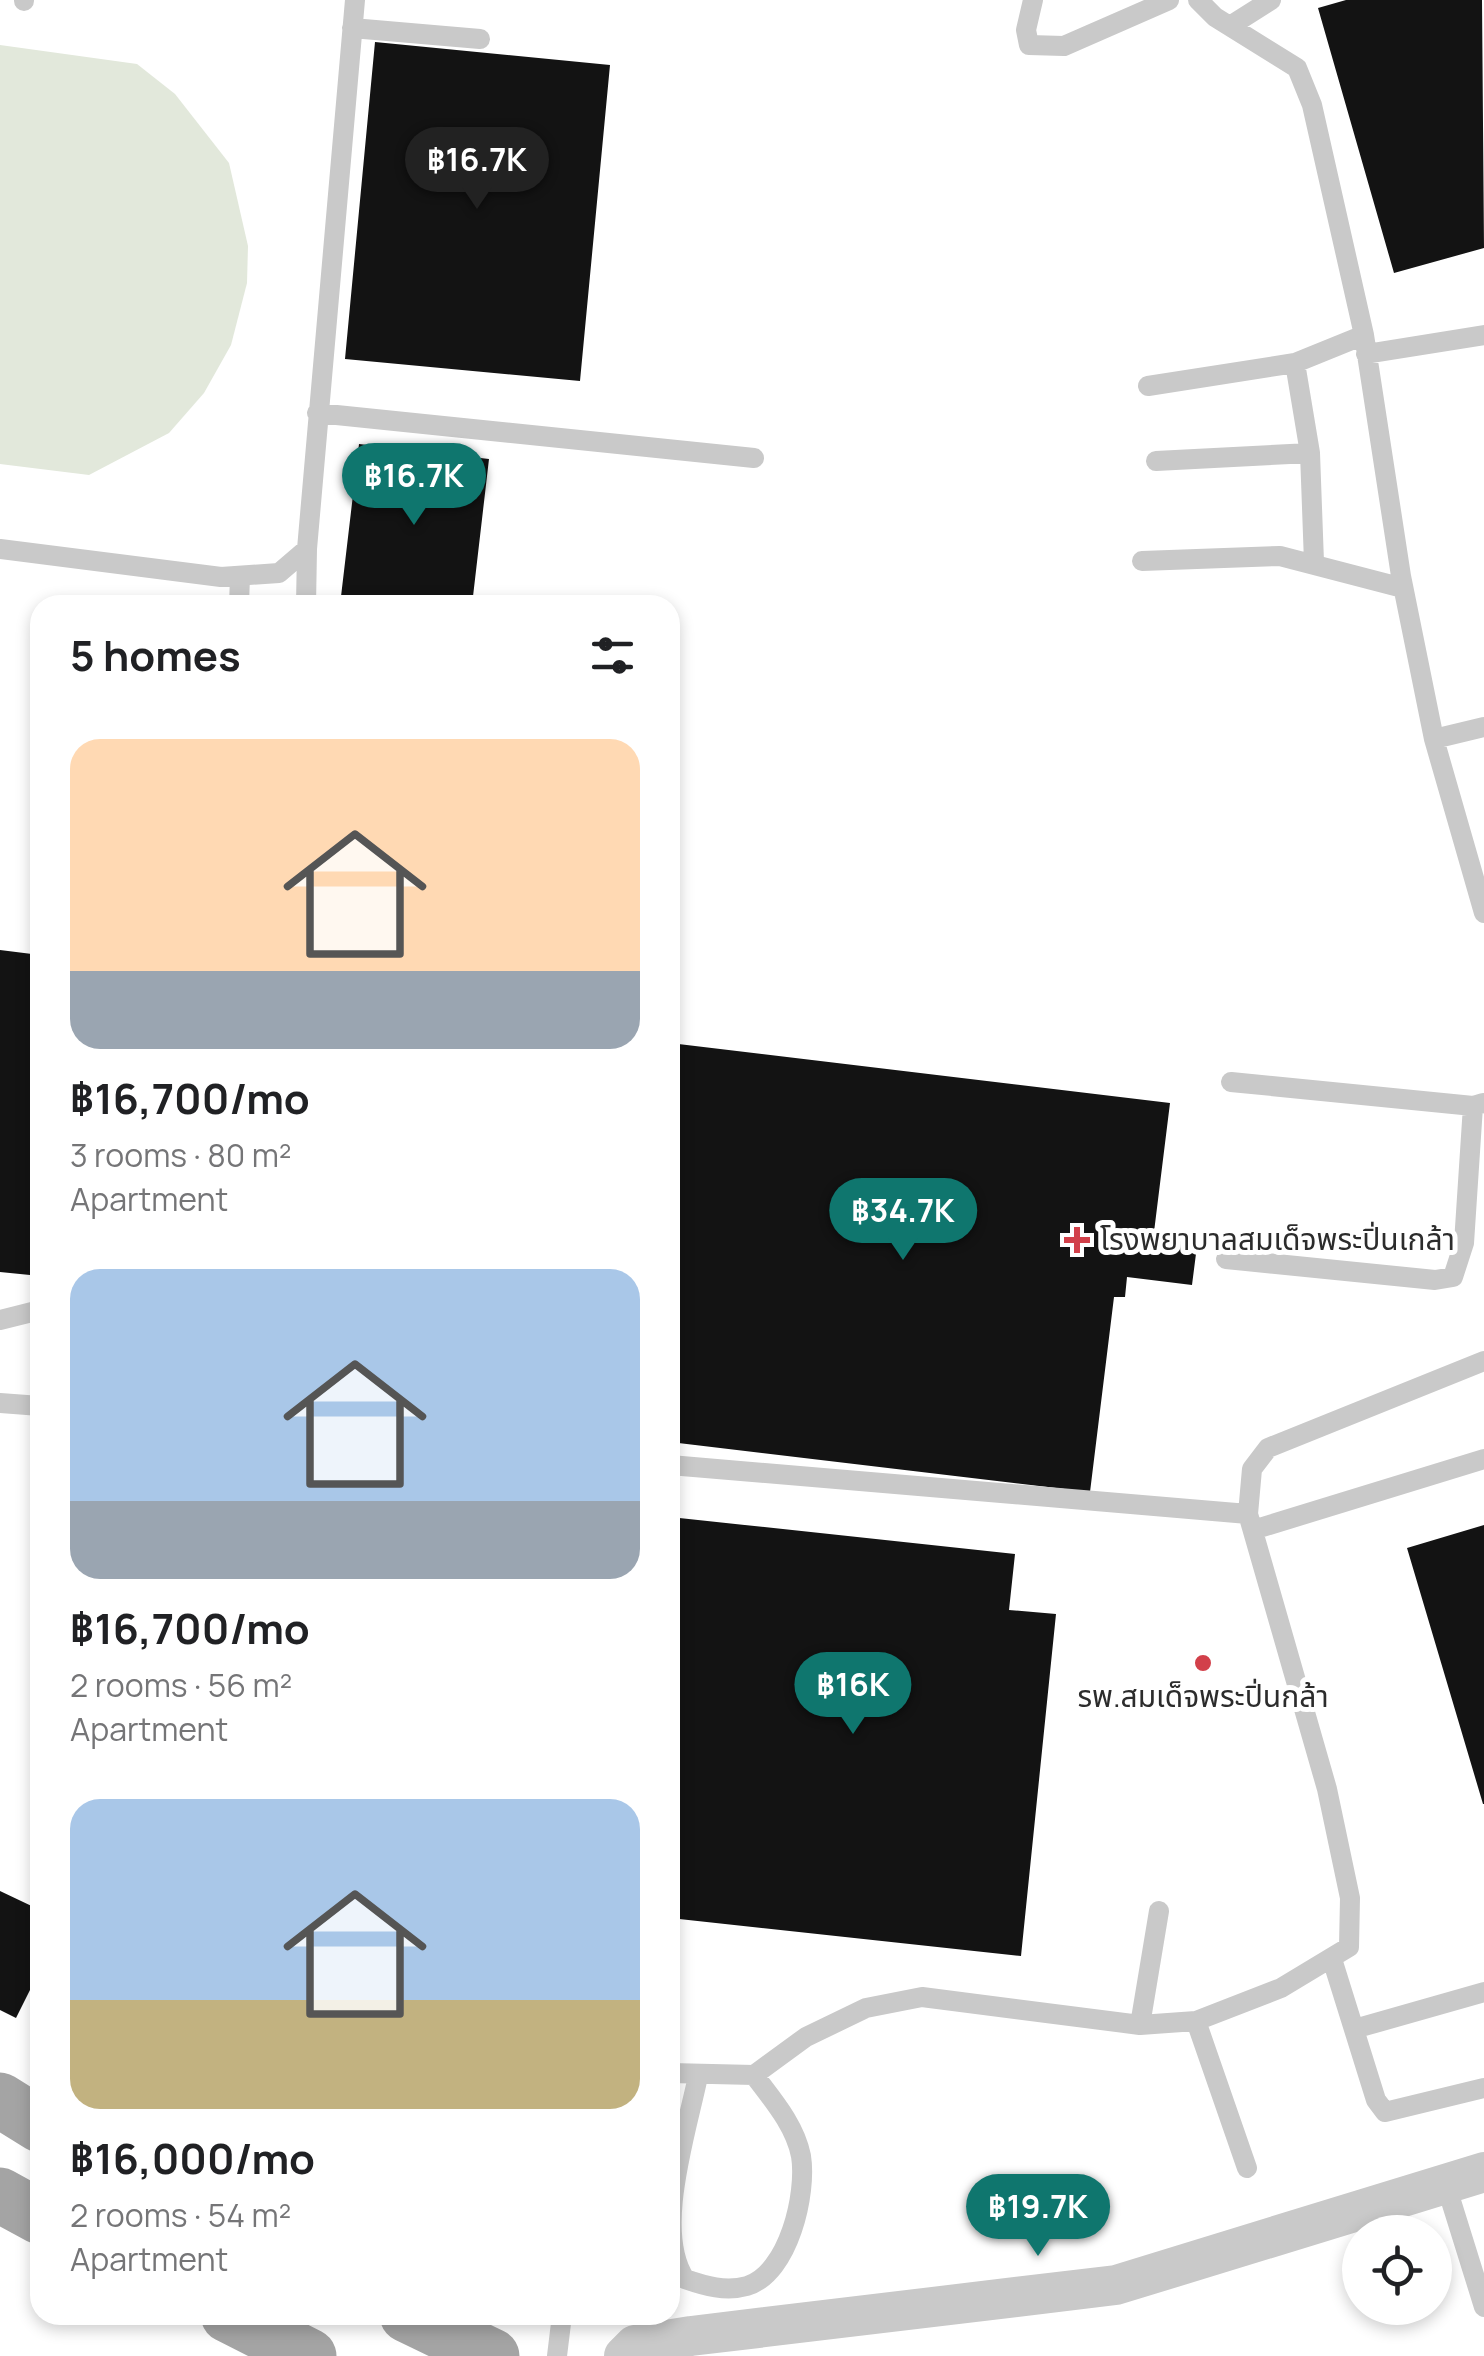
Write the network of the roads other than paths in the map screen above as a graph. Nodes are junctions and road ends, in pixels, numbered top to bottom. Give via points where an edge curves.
1 (354, 0) edge
2 (1033, 0) edge
3 (1170, 0) edge
4 (1198, 0) edge
5 (1271, 0) edge
6 (1230, 26) junction
7 (352, 28) junction
8 (480, 39) dead end
9 (1484, 335) edge
10 (1365, 344) junction
11 (1295, 362) junction
12 (1148, 386) dead end
13 (317, 413) junction
14 (1310, 454) junction
15 (754, 458) dead end
16 (1156, 460) dead end
17 (307, 548) junction
18 (0, 549) edge
19 (1142, 561) dead end
20 (1314, 562) junction
21 (240, 576) junction
22 (1404, 588) junction
23 (239, 595) edge
24 (306, 595) edge
25 (1484, 727) edge
26 (1434, 740) junction
27 (1484, 914) edge
28 (1231, 1082) dead end
29 (1479, 1104) edge
30 (1226, 1258) dead end
31 (30, 1312) edge
32 (0, 1320) edge
33 (1484, 1362) edge
34 (0, 1403) edge
35 (30, 1405) edge
36 (1484, 1459) edge
37 (680, 1466) edge
38 (1250, 1522) junction
39 (1159, 1910) dead end
40 (1332, 1959) junction
41 (1484, 1992) edge
42 (1196, 2021) junction
43 (1140, 2025) junction
44 (1354, 2029) junction
45 (680, 2074) edge
46 (754, 2075) junction
47 (698, 2076) junction
48 (1484, 2088) edge
49 (0, 2100) edge
50 (30, 2118) edge
51 (0, 2121) edge
52 (30, 2134) edge
53 (1246, 2168) dead end
54 (680, 2171) edge
55 (1484, 2172) edge
56 (1446, 2185) junction
57 (0, 2195) edge
58 (0, 2209) edge
59 (30, 2212) edge
60 (30, 2221) edge
61 (680, 2272) edge
62 (1484, 2307) edge
63 (245, 2325) edge
64 (428, 2325) edge
65 (561, 2325) edge
66 (295, 2354) edge
67 (492, 2356) edge
68 (557, 2356) edge
69 (624, 2356) edge

1 - 7 lane
2 - 3 lane via 1029,45 1064,46
4 - 6 lane
5 - 6 lane
6 - 10 lane via 1297,68 1312,104
7 - 8 lane
7 - 13 lane
9 - 10 lane
10 - 11 lane
10 - 22 lane
11 - 12 lane
11 - 14 lane
13 - 15 lane
13 - 17 lane
14 - 16 lane
14 - 20 lane
17 - 21 lane via 278,573
17 - 24 lane
18 - 21 lane
19 - 20 lane via 1280,556
20 - 22 lane
21 - 23 lane
22 - 26 lane
25 - 26 lane
26 - 27 lane
28 - 29 lane
29 - 30 lane via 1464,1243 1453,1277
31 - 32 lane
33 - 38 lane via 1268,1448 1252,1469
34 - 35 lane
36 - 38 lane
37 - 38 lane
38 - 40 lane via 1327,1789 1350,1898 1348,1947
39 - 43 lane
40 - 42 lane via 1281,1988
40 - 44 lane
41 - 44 lane
42 - 43 lane
42 - 53 lane
43 - 46 lane via 922,1996 866,2008 806,2037
44 - 48 lane via 1376,2100 1386,2112
45 - 47 lane
46 - 47 lane
46 - 61 lane via 794,2133 801,2156 796,2212 764,2277 733,2288 685,2280
47 - 54 lane
49 - 50 main road
51 - 52 main road
55 - 56 street
56 - 62 lane
56 - 69 street via 1116,2285 691,2336 634,2345
57 - 59 main road
58 - 60 main road
63 - 66 main road
64 - 67 main road
65 - 68 lane

